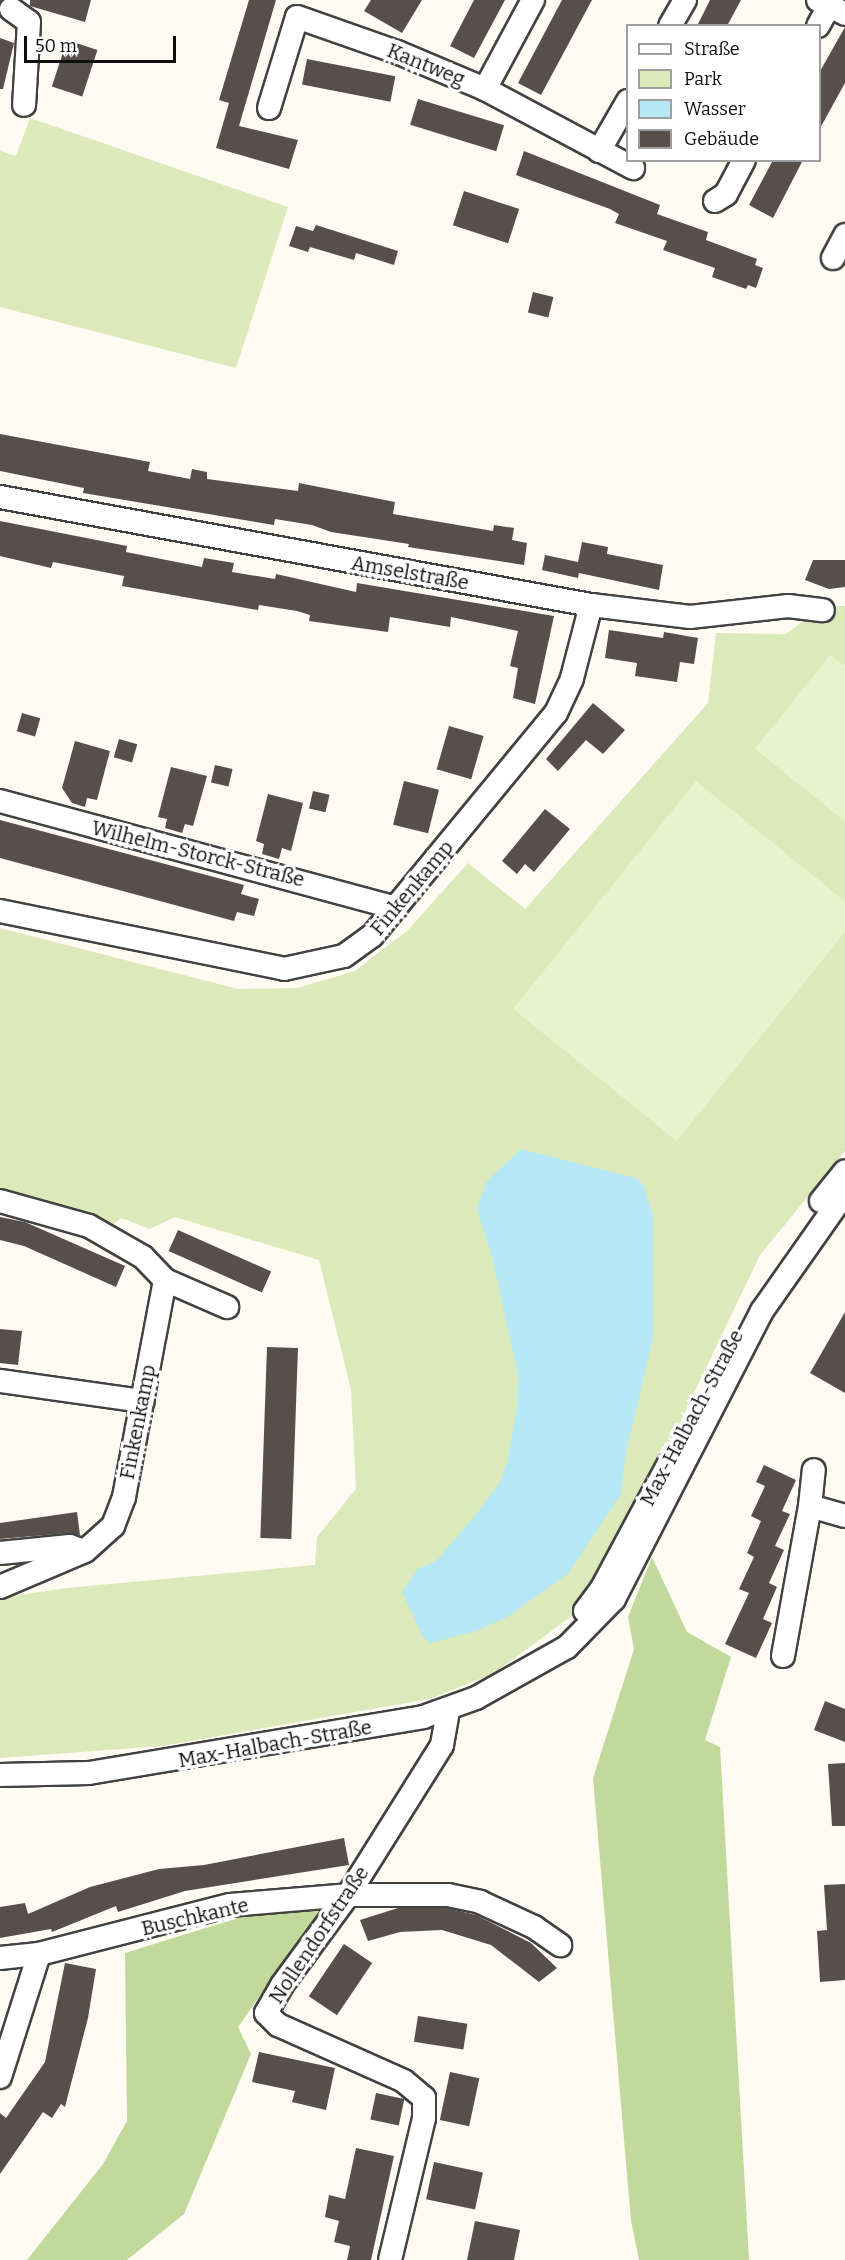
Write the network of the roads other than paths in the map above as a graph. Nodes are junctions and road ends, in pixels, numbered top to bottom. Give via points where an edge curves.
1 (533, 0) edge
2 (685, 0) edge
3 (9, 5) edge
4 (671, 24) edge
5 (485, 89) junction
6 (626, 103) edge
7 (24, 105) dead end
8 (269, 108) dead end
9 (599, 151) junction
10 (743, 162) edge
11 (633, 168) dead end
12 (715, 201) dead end
13 (845, 235) edge
14 (833, 258) dead end
15 (0, 497) edge
16 (591, 605) junction
17 (823, 610) dead end
18 (0, 801) edge
19 (396, 908) junction
20 (0, 911) edge
21 (845, 1171) edge
22 (845, 1193) edge
23 (0, 1202) edge
24 (165, 1280) junction
25 (227, 1307) dead end
26 (0, 1381) edge
27 (143, 1401) junction
28 (814, 1470) dead end
29 (810, 1506) junction
30 (845, 1516) edge
31 (85, 1551) junction
32 (0, 1553) edge
33 (0, 1587) edge
34 (783, 1656) dead end
35 (537, 1663) junction
36 (448, 1711) junction
37 (0, 1775) edge
38 (348, 1895) junction
39 (560, 1945) dead end
40 (39, 1954) junction
41 (0, 1958) edge
42 (0, 2077) edge
43 (390, 2260) edge

1 - 5 street
2 - 4 street
3 - 7 street via 29,22
5 - 8 street, Kantweg via 397,52 297,17
5 - 9 street, Kantweg
6 - 9 street
9 - 11 street, Kantweg
10 - 12 street via 726,194
13 - 14 street
15 - 16 street, Amselstraße
16 - 17 street, Amselstraße via 690,617 788,606
16 - 19 street, Finkenkamp via 572,678 556,713
18 - 19 street, Wilhelm-Storck-Straße
19 - 20 street, Finkenkamp via 372,936 344,956 284,969
21 - 35 street, Max-Halbach-Straße via 750,1308 601,1590
22 - 35 street, Max-Halbach-Straße via 762,1311 614,1599 567,1647
23 - 24 street via 89,1226 143,1257
24 - 25 street
24 - 27 street, Finkenkamp
26 - 27 street
27 - 31 street, Finkenkamp via 124,1497 113,1526
28 - 29 street
29 - 30 street
29 - 34 street
31 - 32 street via 70,1546
31 - 33 street, Finkenkamp
35 - 36 street, Max-Halbach-Straße
36 - 37 street, Max-Halbach-Straße via 381,1726 112,1770
36 - 38 street, Nollendorfstraße via 442,1745
38 - 39 street, Buschkante via 448,1895 480,1902 534,1927
38 - 40 street, Buschkante via 230,1905
38 - 43 street, Nollendorfstraße via 266,2013 278,2025 404,2081 424,2098 424,2118
40 - 41 street, Buschkante
40 - 42 street

